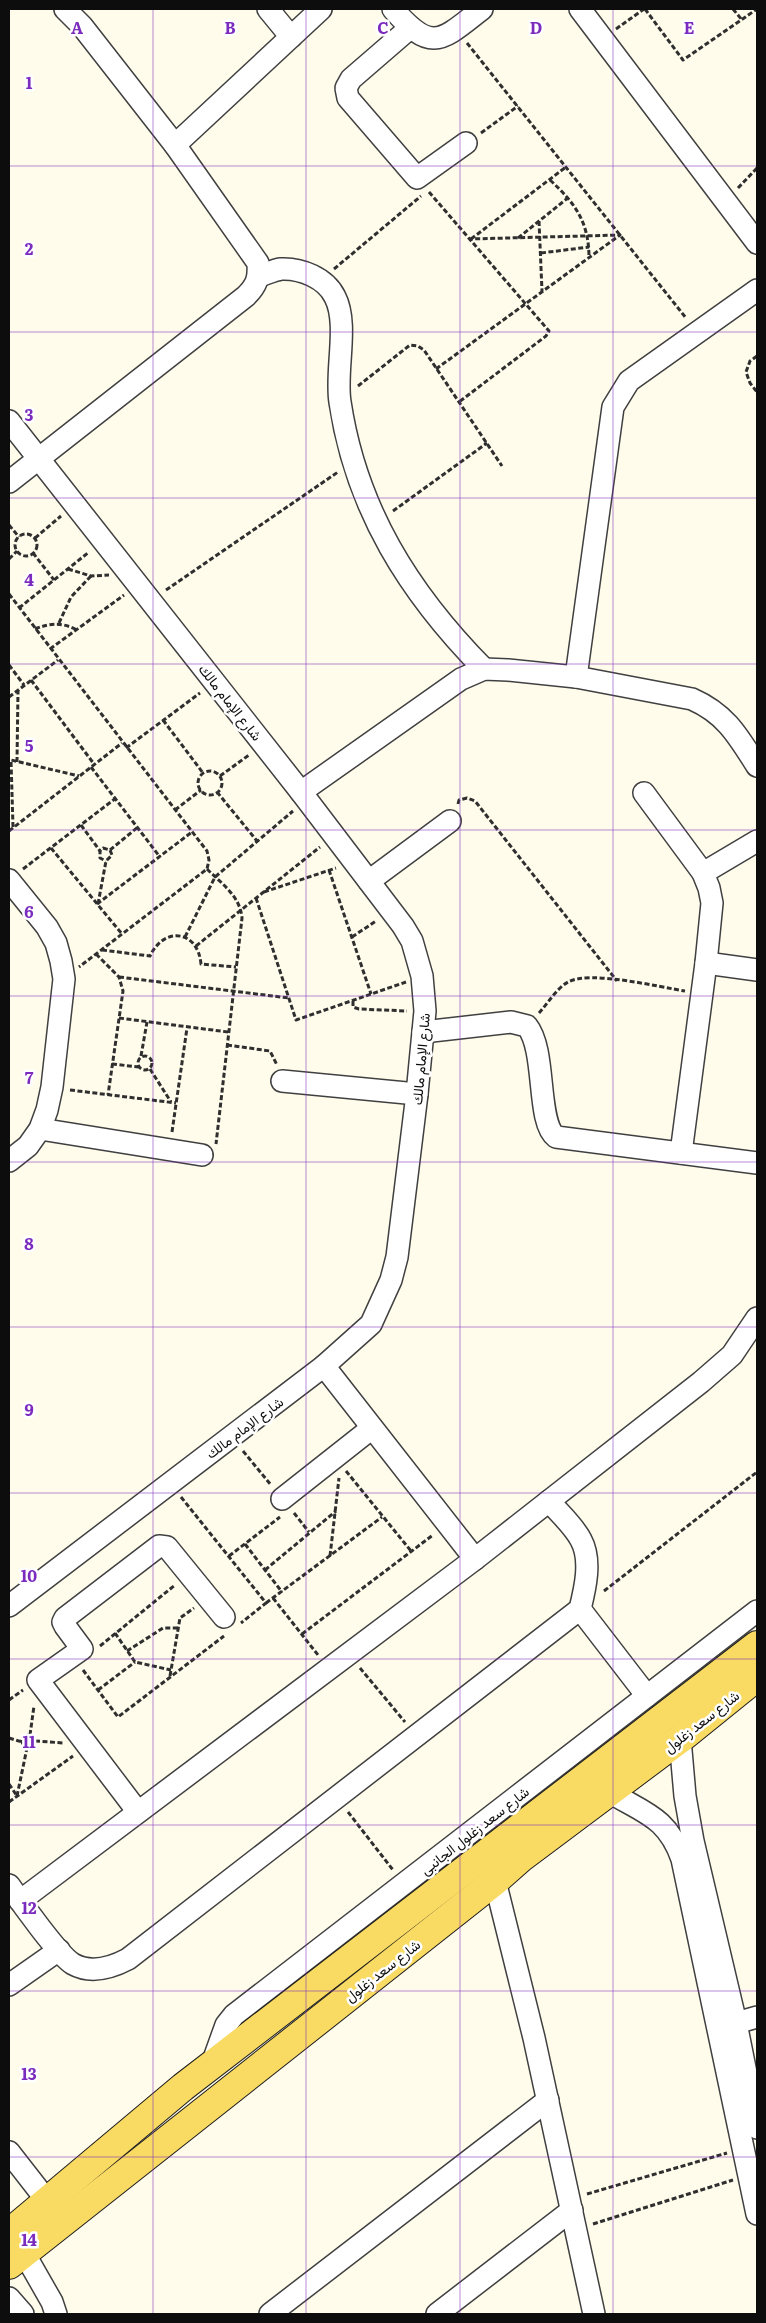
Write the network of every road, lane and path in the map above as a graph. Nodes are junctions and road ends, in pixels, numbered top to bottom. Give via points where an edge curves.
1 (65, 9) edge
2 (268, 9) edge
3 (321, 9) edge
4 (393, 9) edge
5 (482, 9) edge
6 (580, 9) edge
7 (644, 9) edge
8 (733, 9) edge
9 (757, 9) edge
10 (742, 20) junction
11 (410, 28) junction
12 (456, 29) junction
13 (290, 37) junction
14 (603, 39) junction
15 (518, 106) junction
16 (466, 143) joint
17 (175, 145) junction
18 (566, 167) junction
19 (757, 168) edge
20 (550, 180) junction
21 (569, 197) junction
22 (722, 197) junction
23 (539, 221) junction
24 (620, 235) junction
25 (587, 236) junction
26 (540, 237) junction
27 (517, 238) junction
28 (470, 239) junction
29 (757, 243) edge
30 (589, 247) junction
31 (541, 252) junction
32 (589, 258) junction
33 (259, 276) junction
34 (320, 280) junction
35 (757, 290) edge
36 (542, 291) junction
37 (526, 303) junction
38 (697, 333) junction
39 (757, 356) edge
40 (436, 369) junction
41 (757, 392) edge
42 (339, 400) junction
43 (459, 402) junction
44 (9, 421) edge
45 (487, 442) junction
46 (40, 458) junction
47 (353, 461) junction
48 (502, 466) dead end
49 (9, 482) edge
50 (75, 504) junction
51 (377, 523) junction
52 (9, 525) edge
53 (19, 537) junction
54 (35, 538) junction
55 (104, 540) junction
56 (18, 551) junction
57 (33, 553) junction
58 (9, 558) edge
59 (68, 569) junction
60 (91, 576) junction
61 (54, 580) junction
62 (139, 585) junction
63 (9, 594) edge
64 (19, 608) junction
65 (59, 623) junction
66 (35, 629) junction
67 (77, 630) junction
68 (50, 649) junction
69 (58, 660) junction
70 (9, 665) edge
71 (484, 669) junction
72 (576, 677) junction
73 (31, 680) junction
74 (215, 682) junction
75 (24, 685) junction
76 (18, 690) junction
77 (9, 697) edge
78 (163, 720) junction
79 (122, 743) junction
80 (263, 744) junction
81 (126, 748) junction
82 (10, 760) edge
83 (17, 762) junction
84 (93, 766) junction
85 (757, 766) edge
86 (203, 773) junction
87 (80, 776) junction
88 (220, 776) junction
89 (201, 790) junction
90 (217, 792) junction
91 (644, 793) dead end
92 (304, 796) junction
93 (116, 798) junction
94 (175, 810) junction
95 (450, 821) joint
96 (81, 825) junction
97 (13, 827) junction
98 (138, 828) junction
99 (9, 831) edge
100 (192, 832) junction
101 (334, 836) junction
102 (257, 841) junction
103 (757, 841) edge
104 (51, 848) junction
105 (110, 850) junction
106 (100, 851) junction
107 (160, 857) junction
108 (106, 861) junction
109 (354, 862) junction
110 (207, 869) junction
111 (329, 870) junction
112 (703, 873) junction
113 (215, 877) junction
114 (9, 880) edge
115 (369, 881) junction
116 (261, 893) junction
117 (256, 898) junction
118 (97, 904) junction
119 (241, 909) junction
120 (392, 911) junction
121 (122, 934) junction
122 (185, 937) junction
123 (352, 937) junction
124 (196, 946) junction
125 (102, 950) junction
126 (96, 954) junction
127 (706, 963) junction
128 (236, 967) junction
129 (757, 970) edge
130 (422, 976) junction
131 (119, 977) junction
132 (64, 979) junction
133 (617, 980) junction
134 (233, 991) junction
135 (702, 993) junction
136 (371, 994) junction
137 (289, 998) junction
138 (353, 1000) junction
139 (119, 1018) junction
140 (424, 1021) junction
141 (147, 1022) junction
142 (527, 1026) junction
143 (187, 1028) junction
144 (228, 1032) junction
145 (227, 1045) junction
146 (141, 1056) junction
147 (112, 1064) junction
148 (139, 1067) junction
149 (150, 1069) junction
150 (282, 1081) joint
151 (52, 1088) junction
152 (108, 1094) junction
153 (417, 1094) junction
154 (174, 1103) junction
155 (40, 1129) junction
156 (170, 1150) junction
157 (681, 1153) junction
158 (202, 1155) joint
159 (9, 1160) edge
160 (757, 1164) edge
161 (757, 1318) edge
162 (324, 1366) junction
163 (372, 1428) junction
164 (338, 1461) junction
165 (757, 1472) edge
166 (170, 1483) junction
167 (549, 1501) junction
168 (282, 1507) joint
169 (336, 1510) junction
170 (382, 1517) junction
171 (447, 1524) junction
172 (245, 1544) junction
173 (411, 1551) junction
174 (229, 1556) junction
175 (330, 1556) junction
176 (475, 1559) junction
177 (265, 1570) junction
178 (189, 1574) junction
179 (282, 1592) junction
180 (13, 1595) edge
181 (209, 1598) junction
182 (273, 1598) junction
183 (266, 1604) junction
184 (580, 1609) junction
185 (757, 1612) edge
186 (228, 1627) junction
187 (178, 1628) junction
188 (116, 1633) junction
189 (302, 1634) junction
190 (757, 1645) edge
191 (127, 1651) junction
192 (77, 1652) junction
193 (348, 1654) junction
194 (135, 1662) junction
195 (329, 1668) junction
196 (171, 1670) junction
197 (170, 1677) junction
198 (757, 1677) edge
199 (98, 1690) junction
200 (647, 1696) junction
201 (416, 1736) junction
202 (9, 1738) edge
203 (680, 1738) junction
204 (22, 1742) junction
205 (88, 1745) junction
206 (27, 1748) junction
207 (9, 1784) edge
208 (608, 1791) junction
209 (17, 1796) junction
210 (337, 1797) junction
211 (9, 1802) edge
212 (138, 1812) junction
213 (495, 1881) junction
214 (404, 1884) junction
215 (15, 1893) edge
216 (59, 1950) junction
217 (9, 1985) edge
218 (757, 2017) edge
219 (736, 2023) junction
220 (749, 2047) edge
221 (212, 2064) junction
222 (548, 2100) junction
223 (757, 2128) edge
224 (744, 2148) junction
225 (9, 2152) edge
226 (750, 2175) junction
227 (48, 2202) junction
228 (572, 2213) junction
229 (757, 2214) edge
230 (14, 2237) edge
231 (9, 2298) edge
232 (277, 2312) edge
233 (24, 2314) edge
234 (56, 2314) edge
235 (437, 2314) edge
236 (594, 2314) edge

1 - 17 street via 82,26
2 - 13 street
3 - 13 street
4 - 11 street
5 - 12 street
6 - 14 street
7 - 10 path via 683,60
7 - 14 path
8 - 10 path
9 - 10 path
11 - 12 street via 428,38 438,38
11 - 16 street via 351,79 346,88 348,98 417,178
12 - 15 path
13 - 17 street
14 - 22 street
15 - 16 path
15 - 18 path
17 - 33 street via 258,263
18 - 20 path
18 - 24 path
19 - 22 path via 741,186
20 - 21 path
20 - 28 path
21 - 23 path
21 - 25 path via 583,221
22 - 29 street
23 - 26 path
23 - 27 path
24 - 25 path
24 - 32 path
24 - 38 path
25 - 26 path
25 - 30 path
26 - 27 path
26 - 31 path
27 - 28 path
28 - 34 path via 427,191
28 - 37 path
30 - 31 path
30 - 32 path
31 - 36 path
32 - 36 path
33 - 34 street via 280,269 301,270
33 - 46 street via 255,287 246,296
34 - 42 street via 335,296 342,317
35 - 38 street
36 - 37 path
37 - 40 path
37 - 43 path via 546,326 549,331 546,336
38 - 72 street via 630,381 613,407
39 - 41 path via 750,361 746,372
40 - 42 path via 424,350 410,345
40 - 43 path
42 - 47 street
43 - 45 path
44 - 46 street, شارع الإمام مالك
45 - 48 path
45 - 51 path
46 - 49 street
46 - 50 street, شارع الإمام مالك
47 - 51 street
47 - 62 path
50 - 54 path
50 - 55 street, شارع الإمام مالك
51 - 71 street via 423,601
52 - 53 path
53 - 54 path via 27,534
53 - 56 path via 15,544
54 - 57 path via 37,546
55 - 59 path
55 - 62 street, شارع الإمام مالك
56 - 57 path via 25,556
56 - 58 path
57 - 61 path
59 - 60 path
59 - 61 path
60 - 62 path
60 - 65 path via 70,597
61 - 64 path
62 - 67 path
62 - 74 street, شارع الإمام مالك
63 - 64 path
64 - 66 path
65 - 66 path
65 - 67 path
66 - 68 path
67 - 68 path
68 - 69 path
69 - 73 path
69 - 79 path
70 - 75 path
71 - 72 street
71 - 92 street via 461,679
72 - 85 street via 692,699 706,705 730,724
73 - 75 path
73 - 84 path
74 - 78 path
74 - 80 street, شارع الإمام مالك
75 - 76 path
76 - 77 path
76 - 83 path
78 - 81 path
78 - 86 path
79 - 81 path
79 - 84 path
80 - 88 path
80 - 92 street, شارع الإمام مالك
81 - 94 path
82 - 83 path
82 - 97 path
83 - 87 path
84 - 87 path
84 - 93 path
86 - 88 path via 212,771
86 - 89 path via 198,781
87 - 97 path
88 - 90 path via 222,784
89 - 90 path via 208,794
89 - 94 path
90 - 102 path
91 - 112 street
92 - 101 street, شارع الإمام مالك
92 - 102 path
93 - 96 path
93 - 98 path
94 - 100 path
95 - 115 street
95 - 133 path via 459,800 475,801
96 - 104 path
96 - 106 path
97 - 99 path
98 - 105 path
98 - 107 path
100 - 107 path
100 - 110 path via 207,851
101 - 109 street, شارع الإمام مالك
101 - 116 path
102 - 113 path
103 - 112 street
104 - 114 path
104 - 118 path
105 - 106 path via 103,848
105 - 108 path via 112,855
106 - 108 path via 100,858
107 - 118 path
108 - 118 path
109 - 111 path
109 - 115 street, شارع الإمام مالك
110 - 113 path
110 - 121 path
111 - 116 path
111 - 123 path
112 - 127 street via 712,903
113 - 119 path via 236,897
113 - 122 path
114 - 132 street via 47,927 58,952
115 - 120 street, شارع الإمام مالك
116 - 117 path
117 - 119 path
117 - 137 path
118 - 121 path
119 - 124 path
119 - 128 path
120 - 123 path
120 - 130 street, شارع الإمام مالك via 412,941
121 - 125 path
122 - 124 path
122 - 125 path via 163,939 150,956
123 - 136 path
124 - 128 path via 201,964
125 - 126 path
126 - 131 path
126 - 132 path
127 - 129 street
127 - 135 street
128 - 134 path
130 - 136 path
130 - 140 street, شارع الإمام مالك
131 - 134 path
131 - 139 path via 123,991
132 - 151 street
133 - 135 path
133 - 142 path via 580,977 566,983
134 - 137 path
134 - 144 path
135 - 157 street
136 - 138 path
137 - 138 path via 296,1020
138 - 140 path via 353,1007 359,1009
139 - 141 path
139 - 147 path
140 - 142 street via 511,1022
140 - 153 street, شارع الإمام مالك
141 - 143 path
141 - 146 path
142 - 157 street via 536,1042 551,1134
143 - 144 path
143 - 154 path
144 - 145 path
145 - 150 path via 270,1051
145 - 158 path via 216,1148
146 - 148 path
146 - 149 path via 152,1058
147 - 148 path
147 - 152 path
148 - 149 path
149 - 154 path
150 - 153 street
151 - 152 path
151 - 155 street
152 - 154 path
153 - 162 street, شارع الإمام مالك via 401,1233 391,1280 371,1324
154 - 156 path
155 - 156 street
155 - 159 street via 28,1146
156 - 158 street
157 - 160 street
161 - 167 street via 732,1355
162 - 163 street
162 - 166 street, شارع الإمام مالك
163 - 164 street
163 - 171 street
164 - 168 street
164 - 169 path
164 - 170 path
165 - 184 path
166 - 174 path
166 - 180 street, شارع الإمام مالك
167 - 176 street
167 - 184 street via 582,1541 586,1586
168 - 172 path
169 - 175 path
169 - 177 path
170 - 173 path
170 - 175 path
171 - 173 path
171 - 176 street
172 - 174 path
172 - 177 path
173 - 189 path
174 - 183 path
175 - 179 path
176 - 193 street
177 - 179 path
178 - 181 street
178 - 188 path
178 - 192 street via 167,1547 159,1546 65,1618 63,1622
179 - 182 path
181 - 186 street
181 - 187 path via 180,1618
182 - 183 path
182 - 189 path
183 - 186 path
184 - 200 street
184 - 201 street
185 - 200 street, شارع سعد زغلول الجانبى
186 - 197 path
187 - 191 path via 163,1628
187 - 196 path
188 - 191 path
188 - 192 path via 96,1649
189 - 195 path
190 - 221 main road, شارع سعد زغلول
191 - 194 path
192 - 199 path
192 - 205 street via 38,1680
193 - 195 street
193 - 201 path
194 - 196 path
194 - 199 path
195 - 212 street
196 - 197 path
197 - 199 path via 118,1716
198 - 203 main road, شارع سعد زغلول
200 - 214 street, شارع سعد زغلول الجانبى
201 - 210 street
202 - 204 path
203 - 208 main road, شارع سعد زغلول
203 - 219 street via 690,1826
204 - 206 path
204 - 206 path via 26,1735 33,1737 34,1744
205 - 209 path
205 - 212 street
206 - 209 path
207 - 209 path
208 - 213 main road, شارع سعد زغلول
208 - 224 street via 659,1821 677,1845
209 - 211 path
210 - 214 path
210 - 216 street via 128,1959 110,1968 91,1970 72,1964
212 - 215 street
213 - 222 street
213 - 230 main road, شارع سعد زغلول
214 - 221 street, شارع سعد زغلول الجانبى via 234,2015 226,2025
215 - 216 street
216 - 217 street
218 - 219 street
219 - 220 street
220 - 223 street
221 - 227 main road, شارع سعد زغلول
222 - 228 street
222 - 232 street
224 - 226 street
224 - 228 path
225 - 227 street
226 - 228 path
226 - 229 street
227 - 230 main road, شارع سعد زغلول
228 - 235 street
228 - 236 street
230 - 234 street
231 - 233 street

